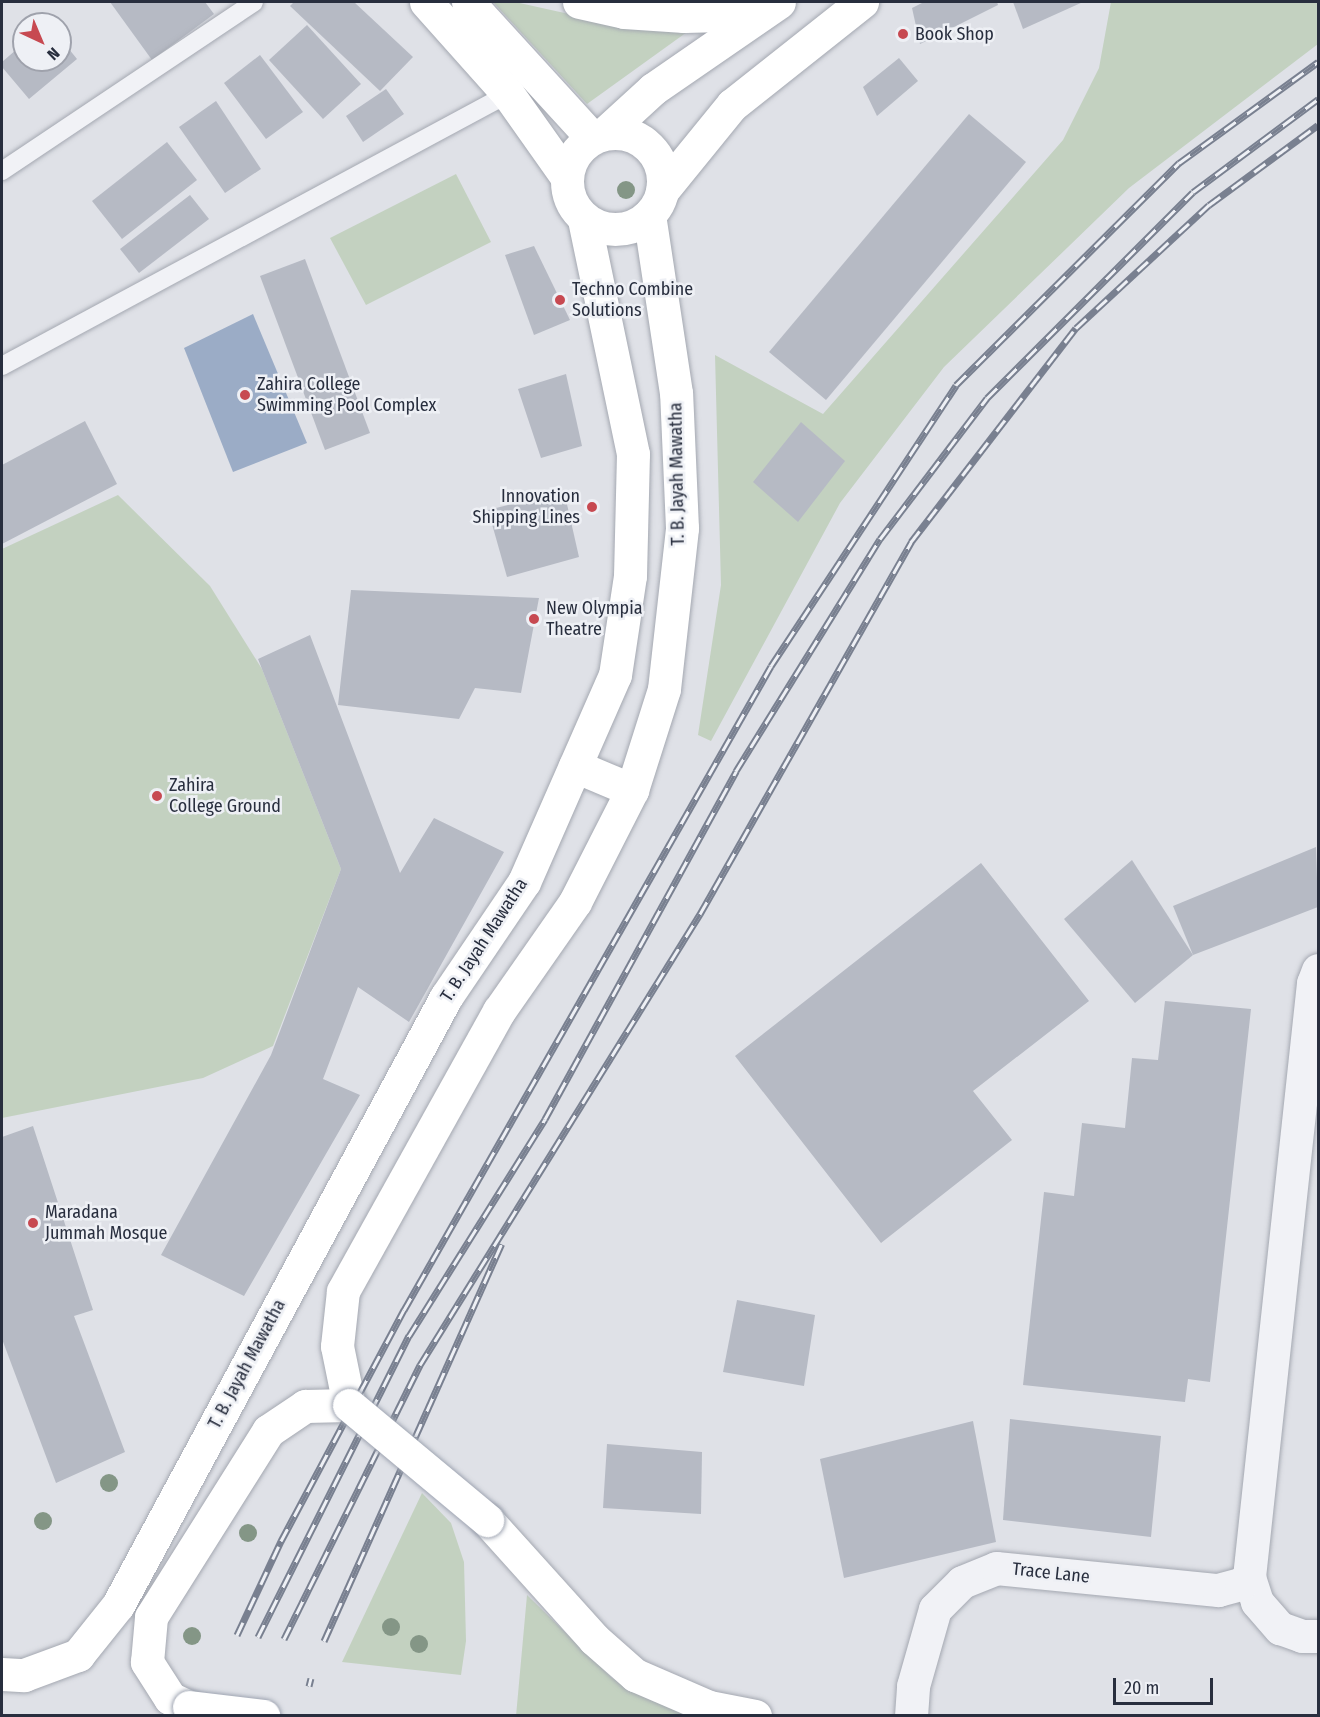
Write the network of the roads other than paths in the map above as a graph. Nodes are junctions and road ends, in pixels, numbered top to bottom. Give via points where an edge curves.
1 (254, 2) edge
2 (426, 2) edge
3 (468, 2) edge
4 (579, 2) edge
5 (862, 2) edge
6 (770, 8) edge
7 (508, 94) junction
8 (598, 135) junction
9 (2, 171) edge
10 (566, 176) junction
11 (656, 203) junction
12 (584, 219) junction
13 (2, 366) edge
14 (575, 766) junction
15 (632, 790) junction
16 (1318, 970) edge
17 (349, 1405) junction
18 (1249, 1577) junction
19 (118, 1605) junction
20 (151, 1617) junction
21 (1318, 1636) edge
22 (13, 1674) edge
23 (263, 1716) edge
24 (755, 1716) edge
25 (911, 1716) edge

1 - 9 lane
2 - 7 main road
3 - 8 main road
4 - 6 main road via 624,12 684,16
5 - 11 main road via 732,105
6 - 8 main road via 653,89
7 - 10 main road
7 - 13 lane
8 - 10 main road via 574,153
8 - 11 main road via 625,133 642,140 656,154 662,172
10 - 12 main road via 569,200
11 - 12 main road via 634,225 617,230
11 - 15 main road, T. B. Jayah Mawatha via 676,393 682,528 664,689
12 - 14 main road, T. B. Jayah Mawatha via 633,454 630,576 615,675
14 - 15 main road
14 - 19 main road, T. B. Jayah Mawatha via 524,882 446,997
15 - 17 main road, T. B. Jayah Mawatha via 575,902 499,1011 343,1291 337,1346
16 - 18 street via 1312,994
17 - 20 main road via 305,1406 268,1431
17 - 24 main road, bridge via 487,1520 594,1639 635,1675 709,1707
18 - 21 street via 1257,1602 1280,1628 1302,1636
18 - 25 street, Trace Lane via 1241,1584 1218,1590 996,1568 962,1582 935,1609 913,1686
19 - 20 main road
19 - 22 main road, T. B. Jayah Mawatha via 78,1655
20 - 23 main road, bridge via 147,1662 170,1698 189,1707

